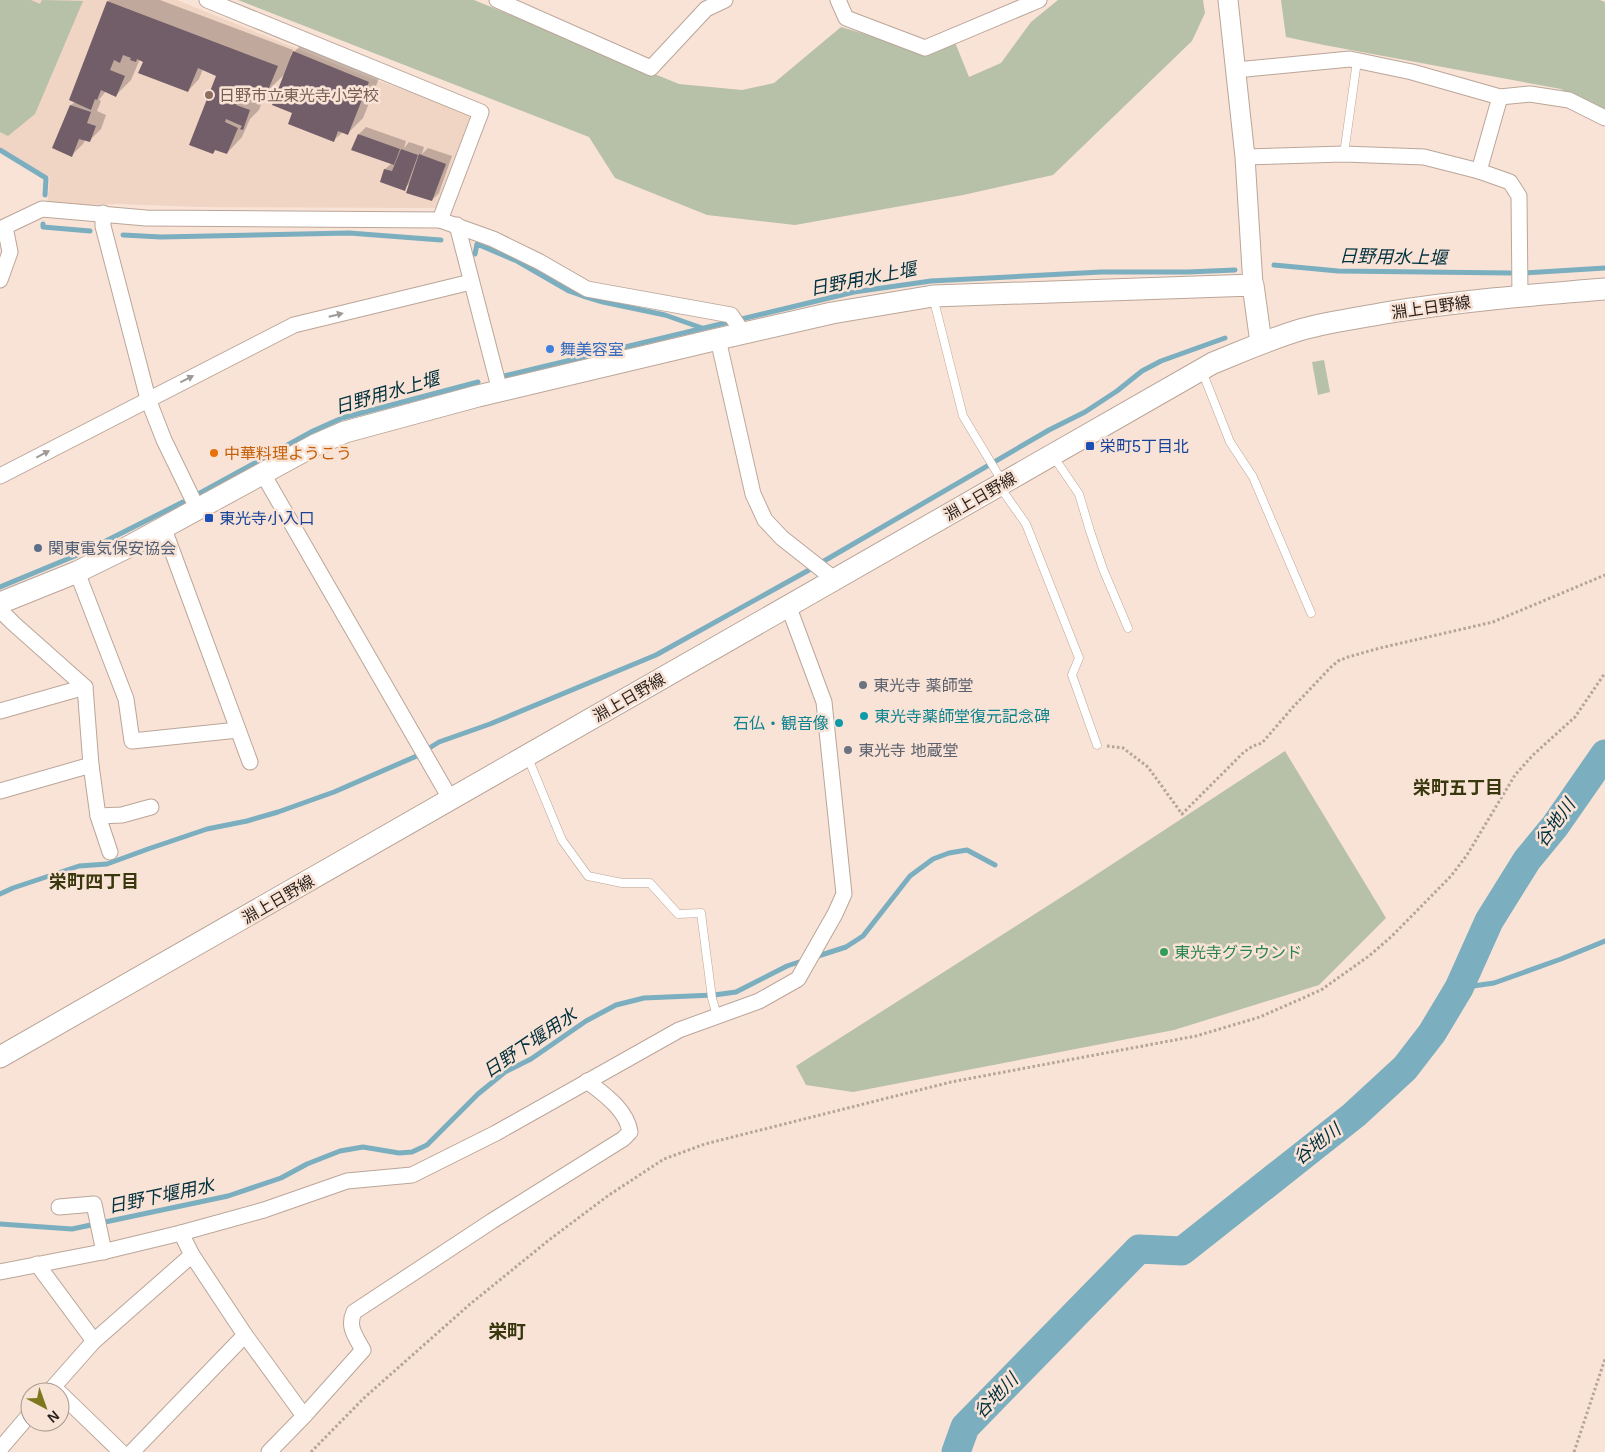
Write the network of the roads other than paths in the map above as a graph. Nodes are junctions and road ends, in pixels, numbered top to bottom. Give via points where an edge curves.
1 (207, 0) edge
2 (497, 0) edge
3 (725, 0) edge
4 (838, 0) edge
5 (1039, 0) edge
6 (1228, 0) edge
7 (518, 4) edge
8 (1357, 61) junction
9 (1236, 70) junction
10 (1500, 97) junction
11 (1605, 118) edge
12 (1344, 154) junction
13 (1245, 157) junction
14 (1479, 171) junction
15 (103, 213) junction
16 (440, 220) junction
17 (457, 225) junction
18 (2, 228) edge
19 (0, 280) edge
20 (471, 282) junction
21 (1253, 285) junction
22 (1605, 289) edge
23 (1520, 295) junction
24 (933, 296) junction
25 (743, 333) junction
26 (718, 339) junction
27 (1261, 343) junction
28 (1202, 370) junction
29 (500, 390) junction
30 (148, 399) junction
31 (1052, 455) junction
32 (263, 474) junction
33 (0, 476) edge
34 (1001, 484) junction
35 (198, 510) junction
36 (164, 529) junction
37 (77, 572) junction
38 (834, 579) junction
39 (0, 603) edge
40 (788, 605) junction
41 (0, 610) edge
42 (1311, 613) dead end
43 (1128, 628) dead end
44 (85, 687) junction
45 (0, 711) edge
46 (238, 730) junction
47 (1097, 745) road end
48 (528, 756) junction
49 (250, 762) dead end
50 (91, 765) junction
51 (0, 791) edge
52 (451, 800) junction
53 (151, 806) dead end
54 (98, 816) junction
55 (110, 852) dead end
56 (715, 1009) junction
57 (0, 1057) edge
58 (587, 1081) junction
59 (59, 1207) dead end
60 (181, 1233) junction
61 (104, 1252) junction
62 (192, 1255) junction
63 (37, 1264) junction
64 (0, 1272) edge
65 (245, 1335) junction
66 (94, 1341) junction
67 (62, 1382) edge
68 (70, 1405) edge
69 (304, 1416) junction
70 (20, 1426) edge
71 (0, 1449) edge
72 (121, 1452) edge
73 (132, 1452) edge
74 (269, 1452) edge

1 - 16 street via 481,112
2 - 7 street
3 - 7 street via 706,9 651,68
4 - 5 street via 846,18 925,48
6 - 9 street
8 - 9 street via 1350,59
8 - 10 street via 1412,72
8 - 12 lane
9 - 13 street
10 - 11 street via 1530,94 1569,100
10 - 14 street
12 - 13 street
12 - 14 street via 1424,157
13 - 21 street
14 - 23 street via 1510,182 1519,196
15 - 16 street via 146,218
15 - 18 street via 42,209
15 - 30 street via 103,226
16 - 17 street
17 - 20 street
17 - 25 street via 540,262 587,289 731,315
18 - 19 street via 10,252
20 - 29 street
30 -> 20 street via 294,324
21 - 24 main road
21 - 27 main road
22 - 23 main road, 淵上日野線
23 - 27 main road, 淵上日野線 via 1361,317 1303,329
24 - 25 main road via 832,313
24 - 34 lane via 963,416
25 - 26 main road
26 - 29 main road
26 - 38 street via 753,494 761,512 782,538
27 - 28 main road, 淵上日野線
28 - 31 main road, 淵上日野線
28 - 42 lane via 1230,442 1253,477
29 - 32 main road via 345,432
33 -> 30 street
30 - 35 street
31 - 34 main road, 淵上日野線
31 - 43 lane via 1079,494 1103,569
32 - 35 main road
32 - 52 street
34 - 38 main road, 淵上日野線
34 - 47 lane via 1026,524 1079,658 1072,675
35 - 36 main road
36 - 37 main road
36 - 46 street
37 - 39 main road
37 - 46 street via 126,699 132,741
38 - 40 main road, 淵上日野線
40 - 48 main road, 淵上日野線
40 - 56 street via 824,702 844,894 798,979 759,1001
41 - 44 street
44 - 45 street
44 - 50 street
46 - 49 street
48 - 52 main road, 淵上日野線
48 - 56 lane via 562,840 588,876 622,883 650,883 678,914 701,912
50 - 51 street
50 - 54 street
52 - 57 main road, 淵上日野線
53 - 54 street via 122,815
54 - 55 street
56 - 58 street
58 - 60 street via 496,1133 412,1175 347,1181 264,1210
58 - 69 street via 625,1117 630,1132 623,1140 354,1312 351,1326 363,1350
59 - 61 street via 94,1204
60 - 61 street
60 - 62 street
61 - 63 street
62 - 65 street
62 - 66 street
63 - 64 street
63 - 66 street
65 - 69 street
65 - 73 street
66 - 67 street
68 - 72 street
69 - 74 street
70 - 71 street

